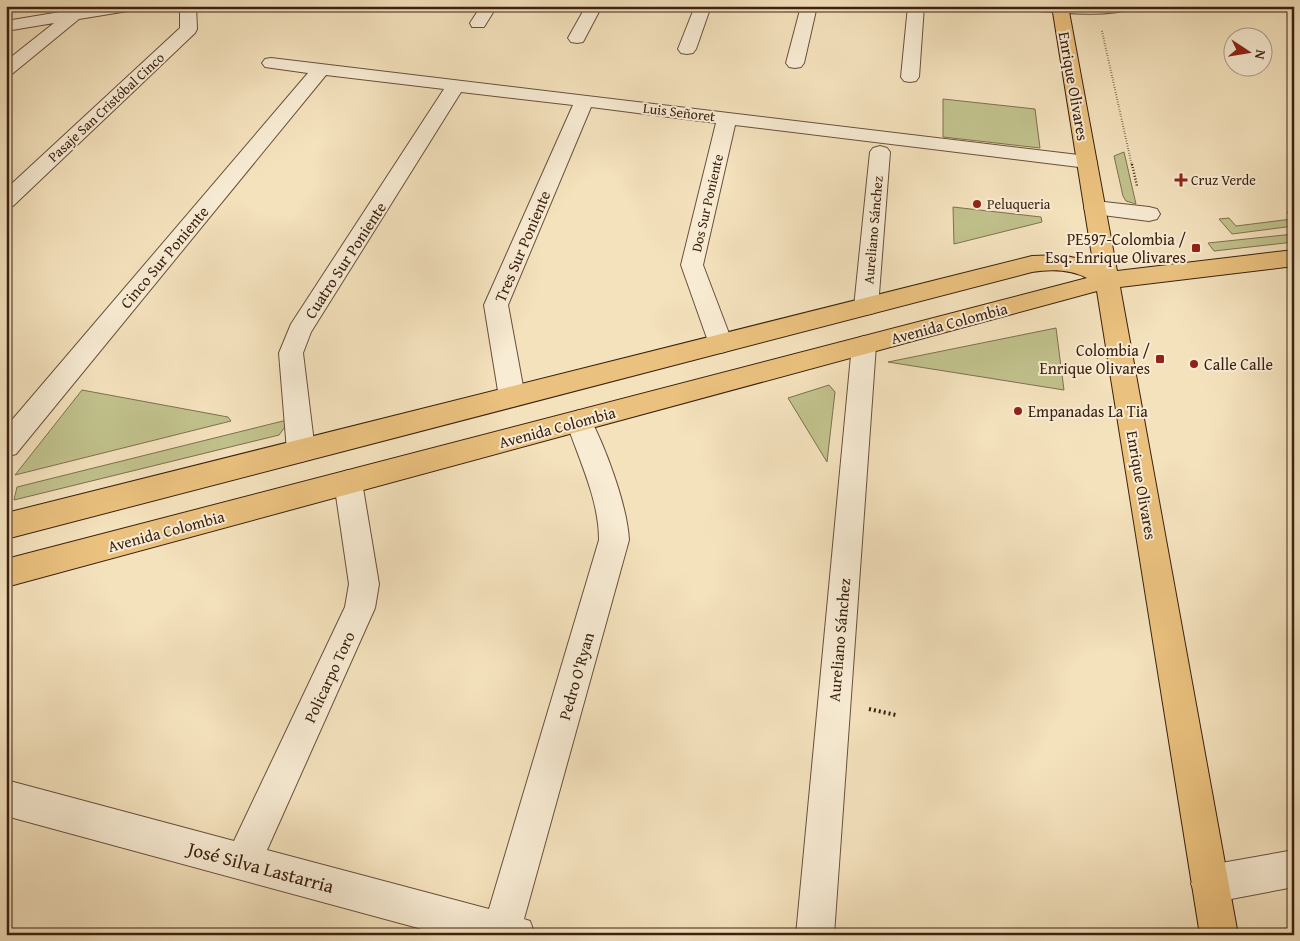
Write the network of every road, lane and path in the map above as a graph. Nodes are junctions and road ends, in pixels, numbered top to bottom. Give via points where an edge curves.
1 (188, 6) edge
2 (489, 6) edge
3 (594, 6) edge
4 (703, 6) edge
5 (809, 6) edge
6 (916, 6) edge
7 (1039, 6) edge
8 (1127, 6) edge
9 (118, 7) edge
10 (1060, 7) edge
11 (1098, 9) junction
12 (74, 15) junction
13 (478, 23) dead end
14 (6, 26) edge
15 (577, 38) dead end
16 (686, 49) dead end
17 (271, 63) dead end
18 (796, 63) dead end
19 (321, 69) junction
20 (6, 70) edge
21 (910, 77) dead end
22 (456, 85) junction
23 (584, 101) junction
24 (727, 118) junction
25 (880, 152) dead end
26 (1087, 162) junction
27 (6, 201) edge
28 (1095, 208) junction
29 (1146, 214) joint
30 (1294, 258) edge
31 (1108, 280) junction
32 (866, 307) junction
33 (721, 344) junction
34 (864, 345) junction
35 (512, 397) junction
36 (579, 421) junction
37 (6, 446) edge
38 (301, 451) junction
39 (348, 482) junction
40 (6, 526) edge
41 (6, 573) edge
42 (6, 798) edge
43 (243, 862) junction
44 (1294, 868) edge
45 (1210, 884) junction
46 (509, 933) edge
47 (815, 935) edge
48 (1219, 935) edge

1 - 27 street, Pasaje San Cristóbal Cinco via 189,29
2 - 13 street
3 - 15 street
4 - 16 street
5 - 18 street
6 - 21 street
7 - 10 street
8 - 11 street
9 - 12 street
10 - 11 street
10 - 26 main road, Enrique Olivares
11 - 29 path
12 - 14 street
12 - 20 street
17 - 19 street, Luis Señoret
19 - 22 street, Luis Señoret
19 - 37 street, Cinco Sur Poniente
22 - 23 street, Luis Señoret
22 - 38 street, Cuatro Sur Poniente via 300,330 291,352
23 - 24 street, Luis Señoret
23 - 35 street, Tres Sur Poniente via 496,305
24 - 26 street, Luis Señoret
24 - 33 street, Dos Sur Poniente via 692,265
25 - 32 street, Aureliano Sánchez
26 - 28 main road, Enrique Olivares
28 - 29 street
28 - 31 main road, Enrique Olivares
30 - 31 main road, Avenida Colombia
31 - 32 main road via 1094,269 1079,264 1042,262
31 - 34 main road, Avenida Colombia
31 - 45 main road, Enrique Olivares
32 - 33 main road
33 - 35 main road
34 - 36 main road, Avenida Colombia
34 - 47 street, Aureliano Sánchez
35 - 38 main road
36 - 39 main road, Avenida Colombia
36 - 46 street, Pedro O'Ryan via 611,512 614,540
38 - 40 main road
39 - 41 main road, Avenida Colombia
39 - 43 street, Policarpo Toro via 364,584 360,608
42 - 43 street, José Silva Lastarria
43 - 46 street, José Silva Lastarria
44 - 45 street
45 - 48 main road, Enrique Olivares

